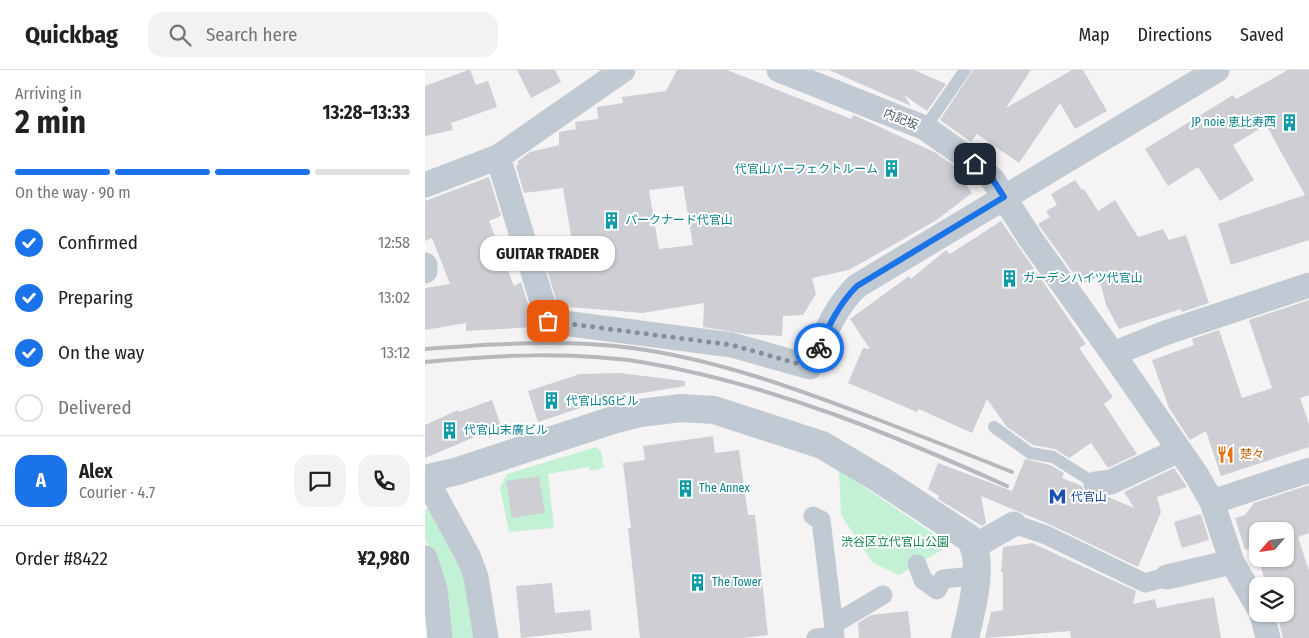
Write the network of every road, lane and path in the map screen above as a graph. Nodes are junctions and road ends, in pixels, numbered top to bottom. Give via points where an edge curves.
1 (623, 70) edge
2 (779, 70) edge
3 (965, 70) edge
4 (1217, 70) edge
5 (925, 128) junction
6 (498, 157) junction
7 (425, 185) edge
8 (1004, 197) junction
9 (425, 265) edge
10 (425, 271) edge
11 (1309, 285) edge
12 (1113, 354) junction
13 (994, 427) dead end
14 (1179, 450) junction
15 (1309, 470) edge
16 (425, 479) edge
17 (1096, 484) joint
18 (1212, 502) junction
19 (813, 516) dead end
20 (1014, 524) joint
21 (975, 546) junction
22 (425, 558) edge
23 (1232, 562) junction
24 (917, 564) dead end
25 (963, 577) dead end
26 (1167, 577) joint
27 (1249, 591) edge
28 (883, 595) dead end
29 (1264, 622) edge
30 (834, 624) junction
31 (440, 638) edge
32 (486, 638) edge
33 (816, 638) edge
34 (965, 638) edge
35 (1268, 638) edge

1 - 6 street
2 - 5 street, 内記坂
3 - 5 lane
4 - 8 street
5 - 8 street, 内記坂 via 975,164 993,180
6 - 7 street
6 - 8 street via 548,321 732,345 810,367 831,320 857,286
8 - 12 street, 内記坂
9 - 10 street
11 - 12 street via 1165,333
12 - 14 street, 内記坂
13 - 17 lane via 1030,453 1053,457
14 - 17 street via 1111,482
14 - 18 street, 内記坂
15 - 18 street
16 - 21 street via 640,413 681,408 714,410 822,445 944,521
16 - 32 street via 469,558 476,577
18 - 23 street, 内記坂
19 - 30 street via 821,520
20 - 21 street
20 - 26 street via 1046,535 1145,582
21 - 34 street via 977,564
22 - 31 street via 435,589
23 - 26 street
23 - 27 street, 内記坂
24 - 25 street via 923,580 937,590 943,579
28 - 30 street
29 - 35 street
30 - 33 street via 835,636

